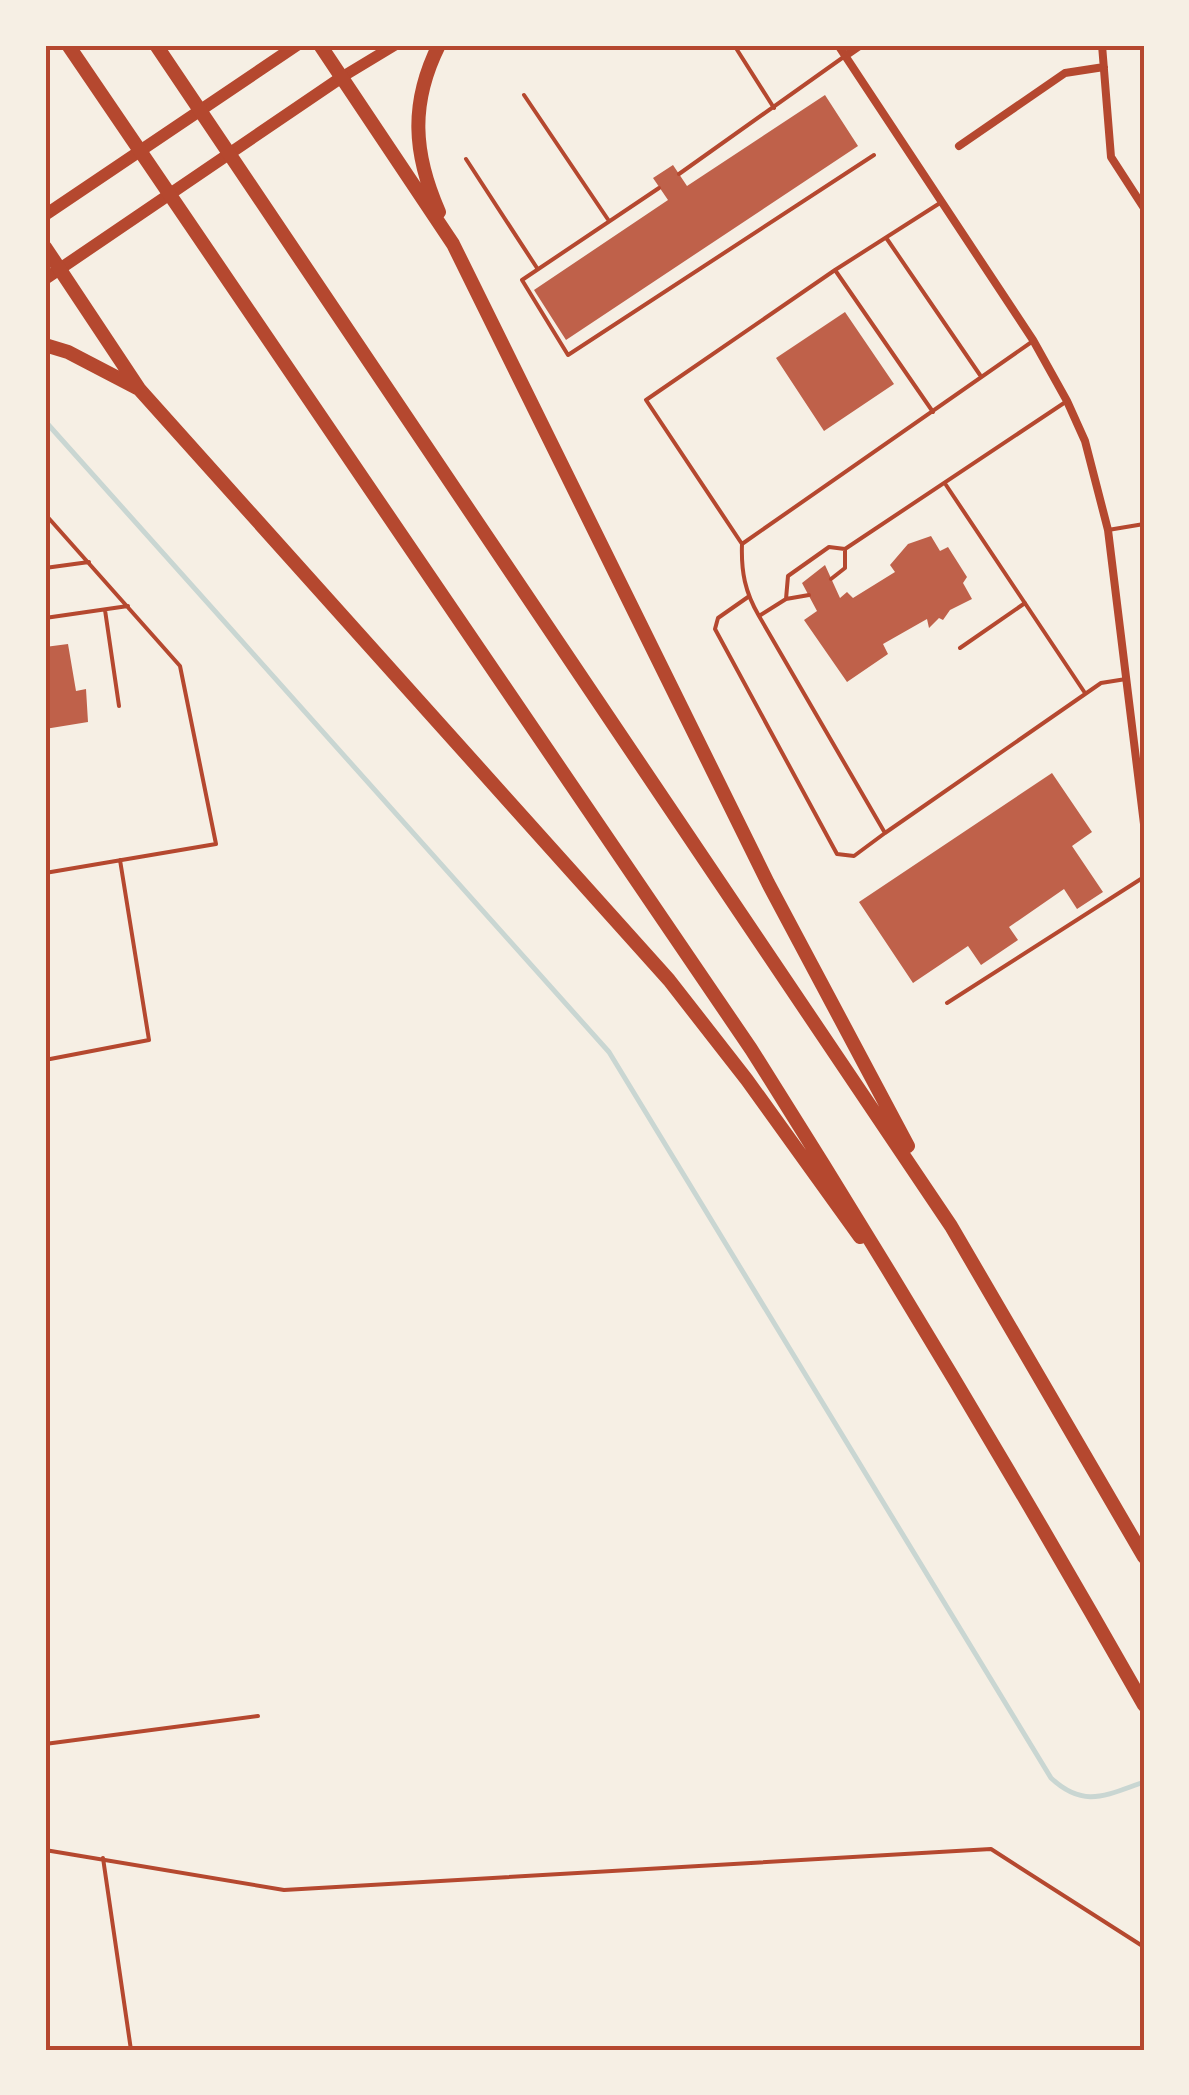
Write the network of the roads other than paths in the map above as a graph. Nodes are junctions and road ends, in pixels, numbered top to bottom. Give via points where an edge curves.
1 (68, 45) edge
2 (156, 45) edge
3 (297, 45) edge
4 (320, 45) edge
5 (395, 45) edge
6 (439, 45) edge
7 (734, 45) edge
8 (838, 45) edge
9 (861, 45) edge
10 (1102, 45) edge
11 (845, 56) junction
12 (1104, 66) junction
13 (342, 78) junction
14 (524, 95) dead end
15 (774, 108) junction
16 (959, 146) dead end
17 (874, 156) dead end
18 (466, 159) dead end
19 (678, 174) dead end
20 (659, 188) dead end
21 (942, 202) junction
22 (1144, 208) edge
23 (45, 215) edge
24 (610, 221) junction
25 (886, 237) junction
26 (453, 244) junction
27 (45, 247) edge
28 (538, 269) junction
29 (835, 270) junction
30 (52, 274) edge
31 (1032, 340) junction
32 (45, 345) edge
33 (980, 375) junction
34 (140, 390) junction
35 (1068, 401) junction
36 (933, 412) junction
37 (946, 484) junction
38 (45, 514) edge
39 (1144, 524) edge
40 (1108, 530) junction
41 (742, 544) junction
42 (845, 549) junction
43 (89, 562) junction
44 (45, 568) edge
45 (831, 579) dead end
46 (809, 595) dead end
47 (748, 597) junction
48 (786, 598) junction
49 (1025, 603) junction
50 (128, 606) junction
51 (105, 610) junction
52 (759, 616) junction
53 (45, 618) edge
54 (960, 648) dead end
55 (1126, 679) junction
56 (1085, 693) junction
57 (119, 706) dead end
58 (1144, 824) edge
59 (884, 832) junction
60 (120, 860) junction
61 (45, 874) edge
62 (1144, 877) edge
63 (947, 1003) dead end
64 (45, 1060) edge
65 (951, 1226) junction
66 (905, 1300) junction
67 (1144, 1558) edge
68 (1144, 1705) edge
69 (258, 1716) dead end
70 (45, 1744) edge
71 (45, 1850) edge
72 (102, 1858) junction
73 (1144, 1947) edge
74 (130, 2050) edge

1 - 66 highway via 750,1049
2 - 65 highway
3 - 23 main road
4 - 13 highway
5 - 13 main road
6 - 26 highway via 420,89 420,144 423,176
7 - 15 lane
8 - 11 street
9 - 11 street
10 - 12 street
11 - 15 lane
11 - 21 street
12 - 16 street via 1065,73
12 - 22 street via 1111,157
13 - 26 highway
13 - 30 main road
14 - 24 lane
15 - 19 lane
17 - 28 lane via 568,355 522,280
18 - 28 lane
20 - 24 lane
21 - 25 lane
21 - 31 street
24 - 28 lane
25 - 29 lane
25 - 33 lane
26 - 65 highway via 768,883
27 - 30 highway
29 - 36 lane
29 - 41 lane via 646,400
30 - 34 highway
31 - 33 lane
31 - 35 street
32 - 34 highway
33 - 36 lane
34 - 66 highway via 669,980
35 - 37 lane
35 - 40 street
36 - 41 lane
37 - 42 lane
37 - 49 lane
38 - 43 lane
39 - 40 lane
40 - 55 street
41 - 47 lane
42 - 45 lane via 845,568
42 - 48 lane via 829,547 788,576
43 - 44 lane
43 - 50 lane
46 - 48 lane
47 - 52 lane
47 - 59 lane via 718,618 715,630 837,854 854,856
48 - 52 lane
49 - 54 lane
49 - 56 lane
50 - 51 lane
50 - 60 lane via 180,666 216,844
51 - 53 lane
51 - 57 lane
52 - 59 lane
55 - 56 lane via 1101,682
55 - 58 street
56 - 59 lane
60 - 61 lane
60 - 64 lane via 149,1040
62 - 63 lane
65 - 67 highway
66 - 68 highway
69 - 70 lane
71 - 72 lane
72 - 73 lane via 284,1890 991,1849
72 - 74 lane

